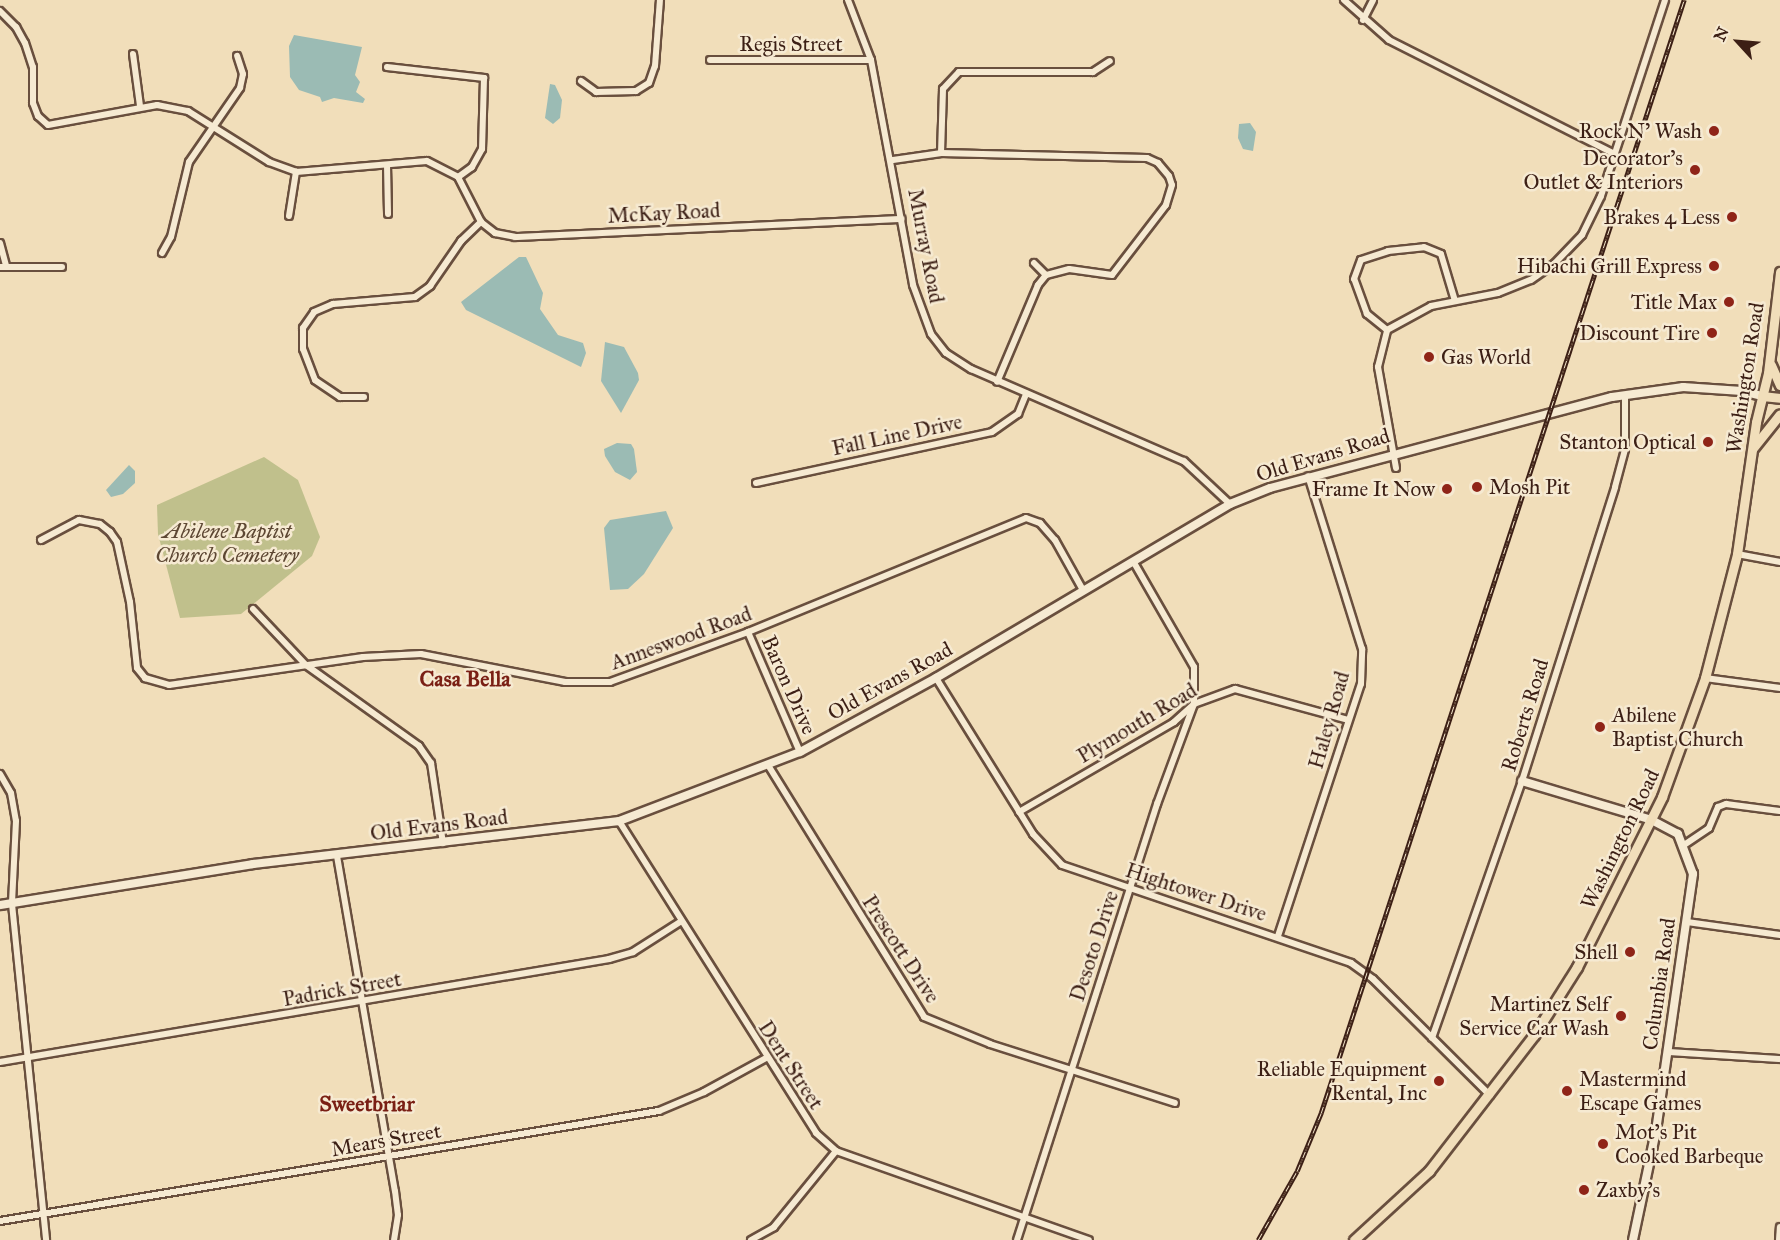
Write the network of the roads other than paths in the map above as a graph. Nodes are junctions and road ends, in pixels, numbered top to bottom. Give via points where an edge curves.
1 (660, 0) edge
2 (848, 0) edge
3 (1344, 0) edge
4 (1373, 0) edge
5 (1665, 0) edge
6 (0, 11) edge
7 (1363, 20) junction
8 (133, 54) dead end
9 (237, 56) dead end
10 (710, 60) dead end
11 (871, 60) junction
12 (1110, 61) dead end
13 (387, 67) dead end
14 (581, 81) dead end
15 (140, 106) junction
16 (213, 123) junction
17 (941, 153) junction
18 (1615, 154) junction
19 (893, 160) junction
20 (387, 165) junction
21 (296, 172) junction
22 (458, 177) junction
23 (388, 214) dead end
24 (289, 216) dead end
25 (902, 219) junction
26 (481, 222) junction
27 (0, 243) edge
28 (162, 253) dead end
29 (1034, 263) dead end
30 (3, 266) edge
31 (62, 267) dead end
32 (1780, 272) edge
33 (1046, 275) junction
34 (1455, 301) junction
35 (1387, 330) junction
36 (1770, 363) junction
37 (997, 382) junction
38 (1780, 385) edge
39 (1026, 394) junction
40 (1625, 396) junction
41 (1762, 396) junction
42 (364, 397) dead end
43 (1780, 398) edge
44 (1780, 414) edge
45 (1752, 450) junction
46 (1393, 452) junction
47 (1396, 468) dead end
48 (1308, 476) junction
49 (756, 483) dead end
50 (1230, 504) junction
51 (41, 540) dead end
52 (1737, 554) junction
53 (1133, 561) junction
54 (1780, 562) edge
55 (1083, 590) junction
56 (253, 609) dead end
57 (748, 632) junction
58 (306, 665) junction
59 (936, 678) junction
60 (1705, 678) junction
61 (1780, 688) edge
62 (1194, 704) junction
63 (1348, 720) junction
64 (800, 752) junction
65 (768, 765) junction
66 (0, 774) edge
67 (1522, 781) junction
68 (1780, 811) edge
69 (1019, 812) junction
70 (1652, 820) junction
71 (620, 821) junction
72 (443, 843) junction
73 (1684, 845) junction
74 (337, 856) junction
75 (1130, 888) junction
76 (12, 904) junction
77 (0, 905) edge
78 (680, 922) junction
79 (1687, 922) junction
80 (1780, 934) edge
81 (1278, 936) junction
82 (363, 1003) junction
83 (1432, 1038) junction
84 (1668, 1052) junction
85 (26, 1059) junction
86 (766, 1059) junction
87 (1780, 1059) edge
88 (0, 1062) edge
89 (1071, 1070) junction
90 (1490, 1095) junction
91 (1175, 1103) dead end
92 (836, 1151) junction
93 (389, 1155) junction
94 (42, 1216) junction
95 (1024, 1216) junction
96 (0, 1221) edge
97 (1780, 1227) edge
98 (46, 1240) edge
99 (394, 1240) edge
100 (751, 1240) edge
101 (1017, 1240) edge
102 (1089, 1240) edge
103 (1354, 1240) edge
104 (1633, 1240) edge
105 (1779, 1240) edge

1 - 14 street via 655,66 649,84 636,91 596,92
2 - 11 street, Murray Road
3 - 7 street
4 - 7 street
5 - 18 street
6 - 15 street via 16,27 25,44 33,68 33,104 48,125
7 - 18 street via 1389,40 1460,78
8 - 15 street
9 - 16 street via 243,74 240,88
10 - 11 street, Regis Street
11 - 19 street, Murray Road
12 - 17 street via 1094,72 959,72 943,89
13 - 22 street via 484,78 482,149 472,167
15 - 16 street via 188,111
16 - 21 street via 250,151
16 - 28 street via 189,162 171,237
17 - 19 street
17 - 33 street via 1147,158 1158,162 1170,176 1172,185 1166,205 1112,275 1068,269
18 - 34 street via 1596,210 1566,253 1539,275 1511,289
19 - 25 street, Murray Road
20 - 21 street
20 - 22 street via 427,161
20 - 23 street
21 - 24 street
22 - 26 street
25 - 26 street, McKay Road via 515,237 495,233
25 - 37 street, Murray Road via 913,285 931,334 946,354
26 - 42 street via 461,241 430,286 415,297 333,304 314,312 303,328 303,349 315,380 340,397
27 - 30 street
29 - 33 street
30 - 31 street
32 - 36 main road, Washington Road
33 - 37 street via 1038,285
34 - 35 street via 1418,311
34 - 35 street via 1441,254 1424,247 1388,251 1361,260 1354,279 1360,297 1367,314
35 - 46 street via 1378,367
36 - 38 main road
36 - 41 main road, Washington Road
37 - 39 street, Murray Road
39 - 49 street, Fall Line Drive via 1018,414 992,432
39 - 50 street, Murray Road via 1184,461
40 - 41 street, Old Evans Road via 1694,387
40 - 46 street, Old Evans Road via 1579,403
40 - 67 street, Roberts Road via 1625,449 1615,487
41 - 43 main road
41 - 45 main road, Washington Road
44 - 45 main road
45 - 52 main road, Washington Road
46 - 47 street
46 - 48 street, Old Evans Road
48 - 50 street, Old Evans Road
48 - 63 street, Haley Road via 1362,649 1361,684
50 - 53 street, Old Evans Road
51 - 58 street, Anneswood Road via 80,520 100,524 110,532 117,542 130,602 137,668 156,683 169,685
52 - 54 street
52 - 60 main road, Washington Road
53 - 55 street, Old Evans Road
53 - 62 street, Desoto Drive via 1187,655 1197,681
55 - 57 street, Anneswood Road via 1055,540 1040,523 1026,518
55 - 59 street, Old Evans Road
56 - 58 street
57 - 58 street, Anneswood Road via 601,683 565,682 422,654
57 - 64 street, Baron Drive
58 - 72 street via 419,746 431,763
59 - 64 street, Old Evans Road
59 - 69 street, Hightower Drive
60 - 61 street
60 - 70 main road, Washington Road
62 - 63 street, Plymouth Road via 1235,689
62 - 69 street, Plymouth Road via 1174,722
62 - 75 street, Desoto Drive
63 - 81 street, Haley Road
64 - 65 street, Old Evans Road
65 - 71 street, Old Evans Road
65 - 89 street, Prescott Drive via 924,1017
66 - 76 street via 11,794 17,832
67 - 70 street
67 - 83 street, Roberts Road
68 - 73 street via 1726,804 1718,807 1709,828
69 - 75 street, Hightower Drive via 1062,865
70 - 73 main road, Columbia Road via 1673,829
70 - 90 main road, Washington Road via 1577,967
71 - 72 street, Old Evans Road
71 - 78 street, Dent Street
72 - 74 street, Old Evans Road
73 - 79 main road, Columbia Road via 1693,874
74 - 76 street, Old Evans Road via 252,864
74 - 82 street
75 - 81 street, Hightower Drive
75 - 89 street, Desoto Drive
76 - 77 street, Old Evans Road
76 - 85 street
78 - 82 street, Padrick Street via 633,952 609,959
78 - 86 street, Dent Street
79 - 80 street
79 - 84 main road, Columbia Road
81 - 83 street, Hightower Drive via 1358,967
82 - 85 street, Padrick Street
82 - 93 street
83 - 90 street, Hightower Drive
84 - 87 street
84 - 104 main road, Columbia Road
85 - 88 street, Padrick Street
85 - 94 street
86 - 92 street, Dent Street via 816,1133
86 - 93 street, Mears Street via 659,1112
89 - 91 street, Prescott Drive
89 - 95 street, Desoto Drive
90 - 103 main road, Washington Road via 1429,1171
92 - 95 street, Dent Street
92 - 100 street via 774,1227
93 - 94 street, Mears Street
93 - 99 street via 398,1215
94 - 96 street, Mears Street
94 - 98 street
95 - 101 street, Desoto Drive
95 - 102 street, Dent Street
97 - 105 street

